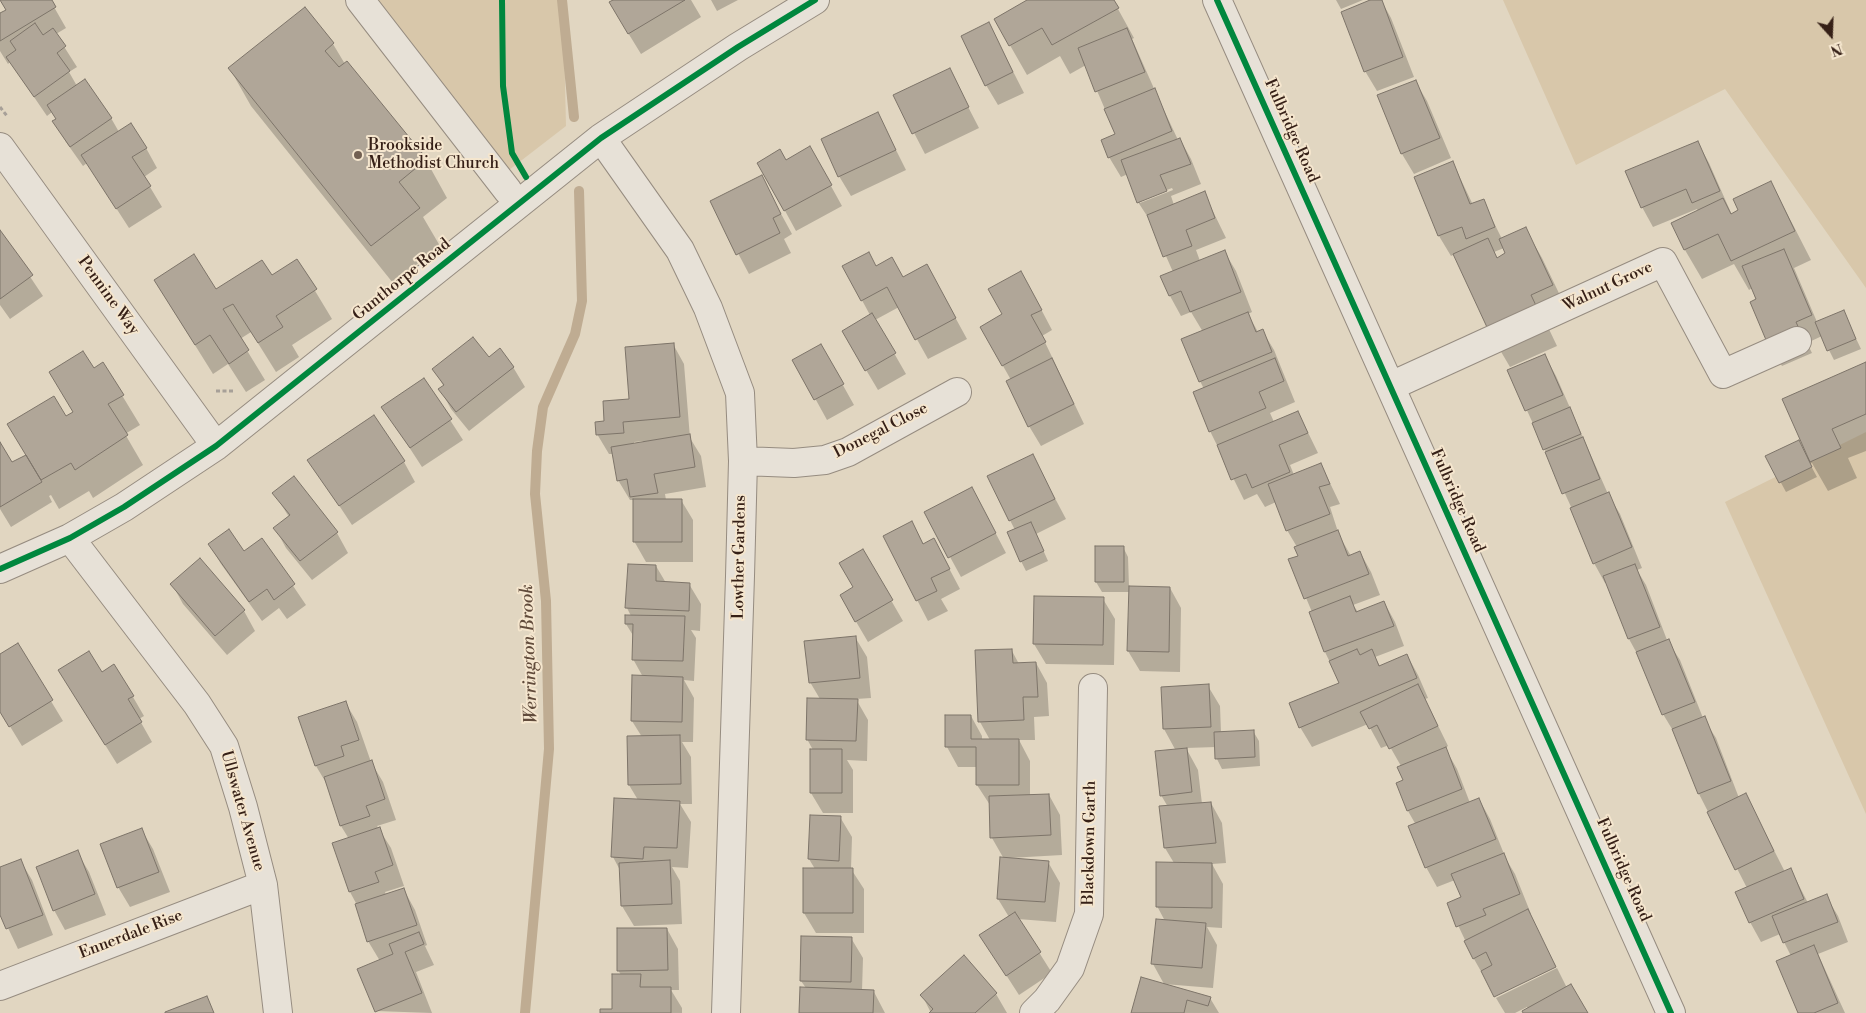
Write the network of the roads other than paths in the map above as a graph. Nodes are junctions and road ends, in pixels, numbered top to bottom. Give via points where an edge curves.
1 (360, 0) edge
2 (815, 0) edge
3 (1217, 0) edge
4 (601, 138) junction
5 (0, 146) edge
6 (508, 191) dead end
7 (1797, 341) dead end
8 (1391, 386) junction
9 (957, 392) dead end
10 (216, 446) junction
11 (743, 461) junction
12 (70, 538) junction
13 (0, 569) edge
14 (1093, 688) dead end
15 (263, 885) junction
16 (0, 986) edge
17 (278, 1013) edge
18 (726, 1013) edge
19 (1034, 1013) edge
20 (1671, 1013) edge

1 - 6 street
2 - 4 street, Gunthorpe Road
3 - 8 street, Fulbridge Road
4 - 10 street, Gunthorpe Road
4 - 11 street, Lowther Gardens via 680,250 708,308 740,393
5 - 10 street, Pennine Way
7 - 8 street, Walnut Grove via 1723,374 1663,262
8 - 20 street, Fulbridge Road
9 - 11 street, Donegal Close via 848,452 825,460 794,463
10 - 12 street, Gunthorpe Road via 124,507
11 - 18 street, Lowther Gardens
12 - 13 street, Gunthorpe Road
12 - 15 street, Ullswater Avenue via 197,704 224,746
14 - 19 street, Blackdown Garth via 1089,914 1070,968
15 - 16 street, Ennerdale Rise
15 - 17 street, Ullswater Avenue

